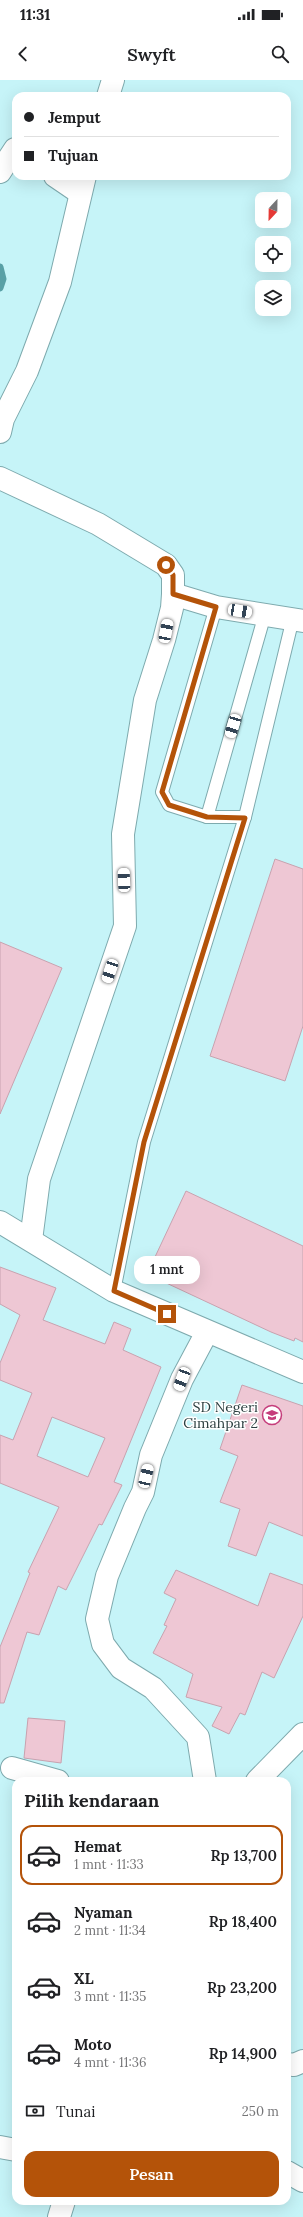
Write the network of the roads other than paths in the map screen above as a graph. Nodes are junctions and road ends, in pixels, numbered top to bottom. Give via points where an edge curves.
1 (113, 80) edge
2 (109, 92) edge
3 (0, 139) edge
4 (12, 146) edge
5 (12, 155) edge
6 (0, 172) edge
7 (67, 180) edge
8 (83, 185) edge
9 (0, 432) edge
10 (0, 478) edge
11 (173, 594) junction
12 (216, 607) junction
13 (265, 614) junction
14 (298, 619) edge
15 (207, 817) junction
16 (245, 818) junction
17 (0, 1222) edge
18 (30, 1240) junction
19 (114, 1291) junction
20 (207, 1332) junction
21 (303, 1372) edge
22 (303, 1734) edge
23 (12, 1768) dead end
24 (44, 1777) edge
25 (204, 1777) edge
26 (261, 1777) edge
27 (303, 2061) edge
28 (291, 2065) edge
29 (0, 2147) edge
30 (12, 2149) edge
31 (291, 2174) edge
32 (303, 2181) edge
33 (63, 2205) edge
34 (59, 2217) edge

1 - 2 street
3 - 4 street
5 - 6 street
7 - 8 street
8 - 9 street via 60,282 27,371 3,419
10 - 11 street via 98,524 166,565 173,575
11 - 12 street
11 - 18 street via 164,640 145,700 123,834 125,926 39,1179
12 - 13 street
12 - 15 lane via 162,792 169,805
13 - 14 street
13 - 15 lane
14 - 16 lane
15 - 16 lane
16 - 19 lane via 144,1142
17 - 18 street
18 - 19 street
19 - 20 street
20 - 21 street
20 - 25 street via 182,1379 152,1455 143,1492 107,1576 97,1619 103,1644 121,1668 153,1688 198,1737
22 - 26 street
23 - 24 street
27 - 28 street
29 - 30 street
31 - 32 street
33 - 34 street

